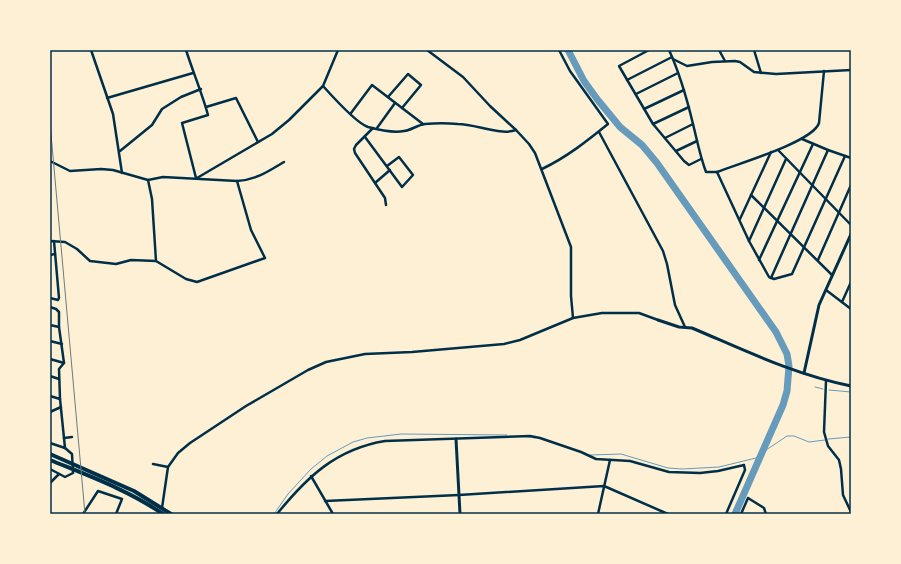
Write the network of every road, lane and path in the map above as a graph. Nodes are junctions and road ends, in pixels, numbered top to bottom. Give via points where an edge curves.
1 (91, 50) edge
2 (186, 50) edge
3 (338, 50) edge
4 (427, 50) edge
5 (559, 50) edge
6 (649, 50) edge
7 (669, 50) edge
8 (719, 50) edge
9 (754, 50) edge
10 (673, 58) junction
11 (725, 61) junction
12 (851, 70) edge
13 (824, 71) junction
14 (193, 73) junction
15 (678, 73) junction
16 (761, 74) junction
17 (627, 80) junction
18 (322, 86) junction
19 (201, 89) junction
20 (684, 90) junction
21 (636, 94) junction
22 (388, 97) junction
23 (107, 98) junction
24 (395, 103) junction
25 (206, 107) junction
26 (689, 107) junction
27 (402, 108) junction
28 (644, 109) junction
29 (351, 113) junction
30 (653, 124) junction
31 (693, 124) junction
32 (423, 125) junction
33 (375, 128) junction
34 (516, 130) junction
35 (599, 132) junction
36 (365, 137) junction
37 (665, 138) junction
38 (801, 139) junction
39 (697, 141) junction
40 (258, 142) junction
41 (813, 144) junction
42 (778, 150) junction
43 (828, 150) junction
44 (676, 151) junction
45 (119, 152) junction
46 (770, 152) junction
47 (845, 156) junction
48 (851, 158) edge
49 (701, 159) junction
50 (786, 159) junction
51 (50, 161) edge
52 (284, 162) dead end
53 (386, 166) junction
54 (542, 169) junction
55 (390, 170) junction
56 (717, 172) junction
57 (122, 173) junction
58 (799, 173) junction
59 (196, 178) junction
60 (148, 180) junction
61 (238, 181) junction
62 (374, 183) junction
63 (851, 185) edge
64 (812, 186) junction
65 (751, 195) junction
66 (826, 200) junction
67 (386, 205) dead end
68 (765, 208) junction
69 (839, 213) junction
70 (740, 219) junction
71 (778, 221) junction
72 (851, 225) edge
73 (791, 234) junction
74 (851, 234) edge
75 (50, 241) edge
76 (54, 241) junction
77 (749, 241) junction
78 (804, 248) junction
79 (55, 254) junction
80 (50, 255) edge
81 (759, 260) junction
82 (818, 260) junction
83 (156, 261) junction
84 (832, 275) junction
85 (771, 278) junction
86 (851, 282) edge
87 (826, 290) junction
88 (50, 298) edge
89 (842, 302) junction
90 (50, 308) edge
91 (851, 309) edge
92 (573, 318) junction
93 (658, 320) joint
94 (50, 325) edge
95 (60, 327) junction
96 (685, 327) junction
97 (50, 341) edge
98 (62, 344) junction
99 (50, 359) edge
100 (64, 363) junction
101 (804, 373) junction
102 (50, 376) edge
103 (59, 379) junction
104 (826, 381) junction
105 (851, 386) edge
106 (50, 396) edge
107 (60, 399) junction
108 (60, 407) junction
109 (50, 412) edge
110 (64, 438) junction
111 (72, 438) dead end
112 (456, 439) junction
113 (50, 443) edge
114 (65, 448) junction
115 (50, 454) edge
116 (50, 460) edge
117 (610, 460) junction
118 (153, 464) dead end
119 (168, 468) junction
120 (50, 469) edge
121 (59, 474) junction
122 (311, 476) junction
123 (50, 483) edge
124 (604, 486) junction
125 (459, 495) junction
126 (325, 501) junction
127 (162, 508) junction
128 (851, 512) edge
129 (83, 514) edge
130 (116, 514) edge
131 (161, 514) edge
132 (171, 514) edge
133 (277, 514) edge
134 (333, 514) edge
135 (460, 514) edge
136 (598, 514) edge
137 (668, 514) edge
138 (726, 514) edge
139 (741, 514) edge
140 (766, 514) edge

1 - 23 street
2 - 14 street
3 - 18 street
4 - 34 street via 462,77
5 - 35 street via 608,124
6 - 17 street via 619,66
7 - 10 street
8 - 11 street
9 - 16 street
10 - 11 street via 687,66
10 - 15 street
10 - 17 street
11 - 16 street via 740,62
12 - 13 street
13 - 16 street
13 - 38 street via 818,127
14 - 19 street
14 - 23 street
15 - 20 street
15 - 21 street
17 - 21 street
18 - 29 street
18 - 40 street via 272,134
19 - 25 street
19 - 45 street via 181,97 162,109 152,125
20 - 26 street
20 - 28 street
21 - 28 street
22 - 24 street
22 - 27 street via 408,74 421,85
22 - 29 street via 372,85
23 - 45 street via 113,114
24 - 27 street
24 - 33 street
25 - 40 street via 236,98
25 - 59 street via 208,115 182,123
26 - 30 street
26 - 31 street
27 - 32 street
28 - 30 street
29 - 33 street via 366,126
30 - 37 street
31 - 37 street
31 - 39 street
32 - 33 street via 404,132
32 - 34 street via 458,123 505,132
33 - 36 street
34 - 54 street via 532,148
35 - 54 street via 558,161
35 - 96 street via 663,251 676,305
36 - 53 street
36 - 62 street via 354,149
37 - 44 street
38 - 41 street
38 - 42 street
39 - 44 street
39 - 49 street
40 - 59 street
41 - 43 street
41 - 58 street
42 - 46 street
42 - 50 street
43 - 47 street
43 - 64 street
44 - 49 street via 689,165
45 - 57 street
46 - 56 street
46 - 65 street
47 - 48 street
47 - 66 street
49 - 56 street via 706,172
50 - 58 street
50 - 68 street
51 - 57 street via 70,171 101,169
52 - 61 street via 262,175
53 - 55 street
53 - 55 street via 399,157 413,174 402,187
54 - 92 street via 571,247
55 - 62 street
56 - 70 street
57 - 60 street
58 - 64 street
58 - 71 street
59 - 60 street
59 - 61 street
60 - 83 street via 152,198
61 - 83 street via 250,230 265,258 197,282 186,279
62 - 67 street via 385,198
63 - 69 street
64 - 66 street
64 - 73 street
65 - 68 street
65 - 70 street
66 - 69 street
66 - 78 street
68 - 71 street
68 - 77 street
69 - 72 street
69 - 82 street
70 - 77 street
71 - 73 street
71 - 81 street
73 - 78 street
73 - 85 street
74 - 84 street
75 - 76 street
76 - 79 street
76 - 83 street via 65,242 90,261 116,264 131,260
77 - 81 street
78 - 82 street
78 - 85 street via 792,274
79 - 80 street
79 - 88 street via 59,298
81 - 85 street
82 - 84 street
84 - 87 street
86 - 89 street
87 - 89 street
87 - 101 street via 819,305
89 - 91 street
90 - 95 street via 59,312
92 - 93 street via 602,312 628,312
92 - 119 street via 504,344 365,354 326,362 246,406 190,443 172,460
93 - 96 street
94 - 95 street
95 - 98 street
96 - 101 street
97 - 98 street
98 - 100 street
99 - 100 street
100 - 103 street via 59,369
101 - 104 street
102 - 103 street
103 - 107 street
104 - 105 street
104 - 128 street via 825,438 839,460 843,495
106 - 107 street
107 - 108 street
108 - 109 street
108 - 110 street
110 - 111 street
110 - 114 street
112 - 117 street via 530,436 596,459
112 - 122 street via 371,443 347,452
112 - 125 street
113 - 114 street
114 - 121 street via 72,454 73,473 65,477
115 - 127 highway via 134,491
116 - 131 highway via 110,485
117 - 124 street
117 - 138 street via 630,461 669,472 690,473 718,471 744,465 745,470
118 - 119 street
119 - 127 street
120 - 121 street
121 - 123 street
122 - 126 street
122 - 133 street
124 - 125 street
124 - 136 street
124 - 137 street
125 - 126 street
125 - 135 street
126 - 134 street
127 - 131 street
127 - 132 highway
129 - 130 street via 98,491 122,499
139 - 140 street via 748,498 764,508

